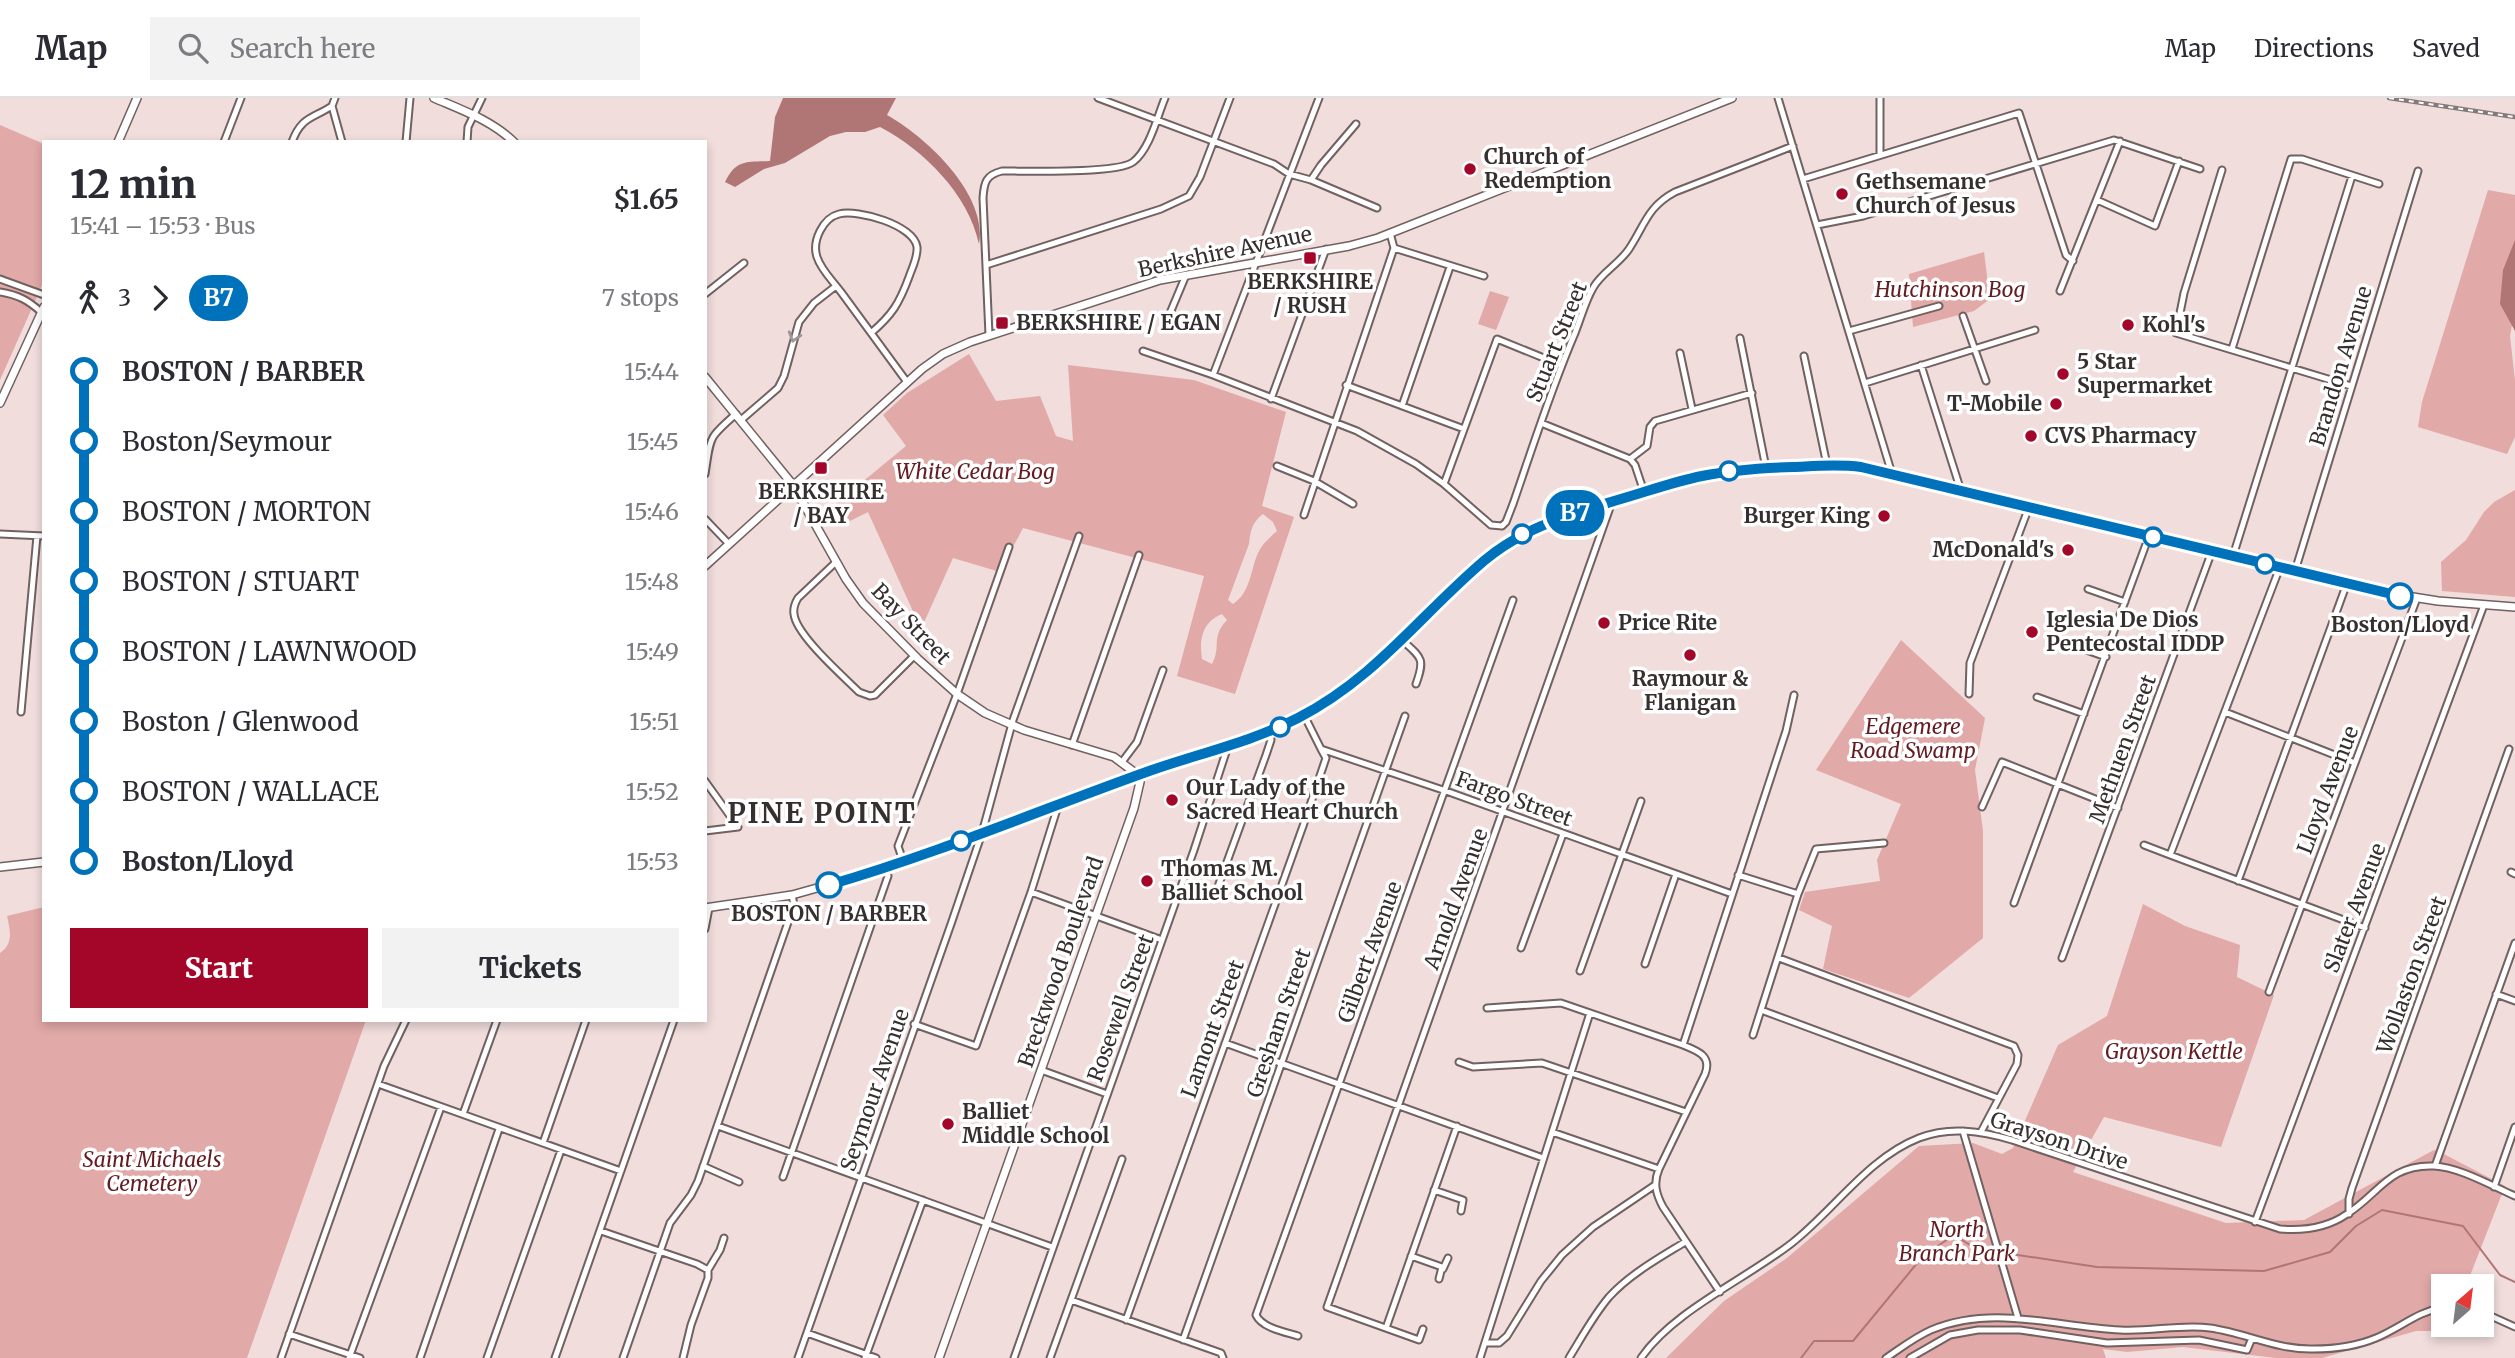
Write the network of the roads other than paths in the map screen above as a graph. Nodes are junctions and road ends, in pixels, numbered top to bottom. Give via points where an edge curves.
1 (136, 98) edge
2 (241, 98) edge
3 (335, 98) edge
4 (410, 98) edge
5 (434, 98) edge
6 (482, 98) edge
7 (1098, 98) edge
8 (1165, 98) edge
9 (1230, 98) edge
10 (1319, 98) edge
11 (1732, 98) edge
12 (1778, 98) edge
13 (1880, 98) edge
14 (332, 106) junction
15 (473, 114) junction
16 (1156, 119) junction
17 (1356, 124) dead end
18 (119, 140) edge
19 (225, 140) edge
20 (293, 140) edge
21 (341, 140) edge
22 (406, 140) edge
23 (467, 140) edge
24 (512, 140) edge
25 (2120, 141) junction
26 (1214, 142) junction
27 (1793, 146) junction
28 (1880, 154) junction
29 (2179, 161) junction
30 (2036, 163) junction
31 (2200, 169) dead end
32 (2222, 170) dead end
33 (2418, 171) dead end
34 (1289, 174) junction
35 (2352, 176) junction
36 (1803, 178) junction
37 (1311, 180) junction
38 (2379, 184) dead end
39 (2097, 200) junction
40 (1377, 208) dead end
41 (1817, 225) junction
42 (1390, 233) junction
43 (1394, 248) junction
44 (1326, 250) junction
45 (2073, 261) junction
46 (1255, 262) junction
47 (744, 263) dead end
48 (986, 265) junction
49 (1450, 267) junction
50 (1186, 275) junction
51 (1484, 276) dead end
52 (4, 280) edge
53 (836, 286) junction
54 (2060, 291) dead end
55 (2, 292) edge
56 (707, 293) edge
57 (42, 294) edge
58 (1939, 306) dead end
59 (42, 308) edge
60 (42, 311) edge
61 (1964, 316) dead end
62 (1166, 325) dead end
63 (2035, 330) dead end
64 (1849, 331) junction
65 (871, 333) junction
66 (989, 335) junction
67 (1740, 338) dead end
68 (2232, 349) junction
69 (1973, 350) junction
70 (1143, 351) dead end
71 (1680, 354) dead end
72 (1804, 356) dead end
73 (1560, 365) junction
74 (1921, 365) junction
75 (2292, 368) junction
76 (1213, 375) junction
77 (707, 379) edge
78 (1986, 381) dead end
79 (907, 382) junction
80 (1865, 383) junction
81 (1346, 385) junction
82 (2351, 386) junction
83 (1752, 393) junction
84 (1271, 400) junction
85 (0, 403) edge
86 (1402, 406) junction
87 (1692, 409) junction
88 (738, 417) junction
89 (1335, 423) junction
90 (1541, 423) junction
91 (1464, 429) junction
92 (1630, 459) junction
93 (707, 460) edge
94 (1827, 465) junction
95 (1277, 466) dead end
96 (1766, 468) junction
97 (1892, 474) junction
98 (1314, 481) junction
99 (1444, 484) junction
100 (793, 485) junction
101 (1961, 491) junction
102 (1644, 492) junction
103 (1612, 502) junction
104 (1353, 504) dead end
105 (2029, 507) junction
106 (1304, 515) dead end
107 (707, 521) edge
108 (0, 534) edge
109 (40, 536) edge
110 (1079, 536) dead end
111 (2150, 536) junction
112 (729, 544) junction
113 (1009, 547) dead end
114 (2212, 551) junction
115 (1139, 555) dead end
116 (2233, 556) junction
117 (836, 562) junction
118 (707, 564) edge
119 (2280, 567) junction
120 (2295, 571) junction
121 (2347, 583) junction
122 (2088, 589) dead end
123 (2417, 598) junction
124 (1513, 600) dead end
125 (2125, 602) junction
126 (2484, 605) junction
127 (2515, 607) edge
128 (1403, 641) junction
129 (2075, 646) dead end
130 (914, 656) junction
131 (2106, 657) junction
132 (1163, 670) dead end
133 (1416, 684) dead end
134 (957, 694) junction
135 (1969, 694) dead end
136 (1794, 695) dead end
137 (2037, 697) dead end
138 (21, 712) dead end
139 (2225, 712) junction
140 (2084, 714) junction
141 (1304, 715) junction
142 (1405, 716) dead end
143 (1012, 725) junction
144 (1269, 731) junction
145 (2291, 737) junction
146 (1072, 745) junction
147 (1228, 746) junction
148 (1321, 749) junction
149 (2509, 749) dead end
150 (1122, 762) junction
151 (2355, 764) junction
152 (1386, 770) junction
153 (1138, 775) junction
154 (707, 784) edge
155 (2059, 784) junction
156 (1446, 791) junction
157 (1641, 801) dead end
158 (1059, 806) junction
159 (1982, 807) dead end
160 (2118, 808) junction
161 (1504, 812) junction
162 (707, 831) edge
163 (982, 833) junction
164 (1563, 834) junction
165 (1884, 843) dead end
166 (2144, 845) dead end
167 (1622, 855) junction
168 (2170, 855) junction
169 (903, 861) junction
170 (42, 862) edge
171 (0, 867) edge
172 (885, 867) junction
173 (1676, 874) junction
174 (1738, 875) junction
175 (2238, 881) junction
176 (1031, 892) junction
177 (1216, 892) dead end
178 (1732, 894) junction
179 (1798, 894) junction
180 (792, 895) junction
181 (2014, 903) dead end
182 (2302, 904) junction
183 (707, 908) edge
184 (1096, 916) junction
185 (2365, 928) junction
186 (1162, 940) junction
187 (2515, 943) edge
188 (1521, 948) dead end
189 (1779, 958) junction
190 (2062, 958) dead end
191 (1645, 964) dead end
192 (1580, 971) dead end
193 (2269, 992) dead end
194 (2496, 994) junction
195 (2515, 1001) edge
196 (1488, 1008) dead end
197 (1761, 1010) junction
198 (1590, 1013) junction
199 (405, 1022) edge
200 (496, 1022) edge
201 (585, 1022) edge
202 (673, 1022) edge
203 (914, 1024) junction
204 (1753, 1035) dead end
205 (1225, 1043) junction
206 (1684, 1045) junction
207 (1459, 1062) dead end
208 (1281, 1065) junction
209 (1041, 1070) junction
210 (1571, 1072) junction
211 (378, 1084) junction
212 (1339, 1084) junction
213 (1107, 1094) junction
214 (1998, 1098) junction
215 (1398, 1106) junction
216 (441, 1107) junction
217 (1686, 1112) junction
218 (463, 1114) junction
219 (718, 1126) junction
220 (1457, 1126) junction
221 (2515, 1127) edge
222 (499, 1129) junction
223 (1963, 1130) junction
224 (1552, 1132) junction
225 (1981, 1132) junction
226 (543, 1143) junction
227 (561, 1150) junction
228 (792, 1152) junction
229 (1543, 1158) junction
230 (1122, 1159) dead end
231 (703, 1166) junction
232 (2435, 1166) junction
233 (1659, 1168) junction
234 (621, 1171) junction
235 (783, 1177) dead end
236 (861, 1177) junction
237 (739, 1182) dead end
238 (1655, 1185) junction
239 (2494, 1186) junction
240 (1434, 1190) junction
241 (1468, 1192) dead end
242 (2515, 1196) edge
243 (923, 1200) junction
244 (1464, 1202) junction
245 (1461, 1211) dead end
246 (2349, 1213) junction
247 (2255, 1222) junction
248 (987, 1223) junction
249 (601, 1231) junction
250 (724, 1238) dead end
251 (1685, 1242) junction
252 (1052, 1247) junction
253 (660, 1251) junction
254 (1411, 1256) junction
255 (1448, 1258) dead end
256 (1443, 1269) junction
257 (708, 1270) junction
258 (1440, 1279) dead end
259 (1720, 1293) junction
260 (1071, 1300) junction
261 (2431, 1310) edge
262 (2018, 1318) junction
263 (2494, 1318) edge
264 (1126, 1320) junction
265 (1386, 1328) junction
266 (1423, 1328) dead end
267 (2515, 1328) edge
268 (807, 1333) junction
269 (289, 1334) junction
270 (1298, 1336) dead end
271 (2252, 1338) junction
272 (1183, 1340) junction
273 (1485, 1343) junction
274 (350, 1356) edge
275 (866, 1356) edge
276 (1223, 1357) edge
277 (281, 1358) edge
278 (360, 1358) edge
279 (420, 1358) edge
280 (487, 1358) edge
281 (555, 1358) edge
282 (623, 1358) edge
283 (683, 1358) edge
284 (798, 1358) edge
285 (876, 1358) edge
286 (939, 1358) edge
287 (1014, 1358) edge
288 (1052, 1358) edge
289 (1480, 1358) edge
290 (1569, 1358) edge
291 (1641, 1358) edge
292 (1886, 1358) edge
293 (1910, 1358) edge

1 - 18 main road
2 - 19 street
3 - 14 street
4 - 22 street
5 - 15 main road
6 - 15 street
7 - 16 street
8 - 16 street
9 - 26 street
10 - 34 street
11 - 42 main road, Berkshire Avenue
12 - 27 street
13 - 28 street
14 - 20 street via 301,123
14 - 21 street
15 - 23 street
15 - 24 main road
16 - 26 street
16 - 48 street via 1142,152 1122,167 1002,171 987,178 983,198
17 - 37 street
25 - 29 street
25 - 30 street
25 - 39 street
26 - 34 street
26 - 48 street via 1197,184 1182,201
27 - 36 street
27 - 73 street, Stuart Street via 1675,192 1656,205 1624,255 1594,286
28 - 30 street via 2019,113
28 - 36 street
29 - 31 street
29 - 39 street via 2155,226
30 - 41 street via 1863,216
30 - 45 street via 2066,255
32 - 68 street via 2176,333
33 - 82 street, Brandon Avenue
34 - 37 street
34 - 46 street
35 - 38 street
35 - 68 street via 2291,159
35 - 75 street
36 - 41 street
37 - 40 street
39 - 45 street
41 - 64 street
42 - 43 street
42 - 44 main road, Berkshire Avenue
43 - 49 street
43 - 81 street
44 - 46 main road, Berkshire Avenue
44 - 84 street
45 - 54 street
46 - 50 main road, Berkshire Avenue
46 - 76 street
47 - 56 street
48 - 66 street
49 - 51 street
49 - 86 street
50 - 62 street
50 - 66 main road, Berkshire Avenue
52 - 55 street
52 - 57 street
53 - 65 street
53 - 65 street via 821,266 816,249 821,229 834,216 862,215 901,226 914,237 916,257 900,303
53 -> 88 street via 799,322 780,385
55 - 59 street
58 - 64 street
60 - 85 main road
61 - 69 street
63 - 69 street
64 - 80 street
65 - 79 street
66 - 79 main road, Berkshire Avenue via 943,354
67 - 83 street
68 - 75 street
69 - 74 street
69 - 78 street
70 - 76 street
71 - 87 street
72 - 94 street
73 - 90 street, Stuart Street
73 - 91 street via 1497,339
74 - 80 street
74 - 101 street
75 - 82 street
75 - 116 street
76 - 84 street
77 - 88 main road, Bay Street
79 - 100 main road, Berkshire Avenue
80 - 97 street
81 - 86 street
81 - 89 street
82 - 120 street, Brandon Avenue
83 - 87 street
83 - 96 street
84 - 89 street
86 - 91 street
87 - 92 street via 1655,421 1647,446
88 - 93 street via 713,434
88 - 100 main road, Bay Street
89 - 98 street
89 - 99 street via 1386,446
90 - 92 street
90 - 99 street, Stuart Street via 1502,526 1491,526
91 - 99 street
92 - 102 street
94 - 96 main road
94 - 97 main road
95 - 98 street
96 - 102 main road via 1702,476
97 - 101 main road
98 - 104 street
98 - 106 street
100 - 112 main road, Berkshire Avenue
100 - 117 main road, Bay Street
101 - 105 main road
102 - 103 main road
103 - 128 main road via 1549,522 1507,543
103 - 161 street, Arnold Avenue
105 - 111 main road
105 - 135 street via 1970,663
107 - 112 street
108 - 109 street
109 - 138 street
110 - 143 street, Seymour Avenue
111 - 114 main road
111 - 125 street
112 - 118 main road, Berkshire Avenue
113 - 134 street
114 - 116 main road
114 - 160 street, Methuen Street
115 - 146 street
116 - 119 main road
117 - 130 main road, Bay Street via 863,603
117 - 130 street via 794,605 795,620 807,638 859,692 870,696
119 - 120 main road
119 - 139 street
120 - 121 main road
121 - 123 main road
121 - 145 street
122 - 125 street
123 - 126 main road
123 - 151 street, Lloyd Avenue
124 - 156 street, Gilbert Avenue
125 - 131 street
126 - 127 main road
126 - 185 street, Slater Avenue
128 - 133 street via 1421,657
128 - 141 main road
129 - 131 street
130 - 134 main road, Bay Street
131 - 140 street
132 - 150 street via 1136,742
134 - 143 main road, Bay Street
134 - 169 street via 898,846
136 - 174 street
137 - 140 street
139 - 145 street
139 - 168 street
140 - 155 street
141 - 144 main road
141 - 148 street
142 - 152 street, Gresham Street
143 - 146 main road, Bay Street
143 - 163 street, Seymour Avenue
144 - 147 main road
144 - 177 street via 1271,740
145 - 151 street
145 - 175 street
146 - 150 main road, Bay Street
147 - 153 main road
147 - 186 street, Rosewell Street
148 - 152 street, Fargo Street
148 - 205 street, Lamont Street via 1326,758
149 - 246 street, Wollaston Street via 2352,1188
150 - 153 main road, Bay Street
151 - 182 street, Lloyd Avenue
152 - 156 street, Fargo Street
152 - 208 street, Gresham Street
153 - 158 main road
153 - 184 main road, Breckwood Boulevard via 1139,793
154 - 162 street via 738,827
155 - 159 street via 2002,762
155 - 160 street
155 - 181 street
156 - 161 street, Fargo Street
156 - 212 street, Gilbert Avenue
157 - 167 street
158 - 163 main road
158 - 176 street
160 - 190 street, Methuen Street
161 - 164 street, Fargo Street
161 - 215 street, Arnold Avenue
163 - 169 main road
163 - 203 street, Seymour Avenue
164 - 167 street, Fargo Street
164 - 188 street
165 - 179 street via 1816,849
166 - 168 street
167 - 173 street, Fargo Street
167 - 192 street
168 - 175 street
169 - 172 main road
170 - 171 main road
172 - 180 main road
172 - 228 street via 888,876
173 - 178 street, Fargo Street
173 - 191 street
174 - 178 street
174 - 179 street
175 - 182 street
176 - 184 street
176 - 203 street via 976,1046
178 - 206 street
179 - 189 street
180 - 183 main road
180 - 219 street via 794,905
182 - 185 street
182 - 193 street, Lloyd Avenue
184 - 186 street
184 - 209 main road, Breckwood Boulevard
185 - 247 street, Slater Avenue
186 - 213 street, Rosewell Street
187 - 194 street
189 - 197 street
189 - 214 street via 2009,1044 2017,1050 2017,1065
194 - 195 street
194 - 232 street
196 - 198 street via 1552,1002
197 - 204 street
197 - 214 street
198 - 206 street
198 - 210 street
199 - 211 street
200 - 218 street
201 - 226 street
202 - 234 street
203 - 236 street, Seymour Avenue
205 - 208 street
205 - 264 street, Lamont Street
206 - 217 street via 1703,1054 1707,1067
207 - 210 street via 1473,1067 1542,1063
208 - 212 street
208 - 272 street, Gresham Street
209 - 213 street
209 - 248 main road, Breckwood Boulevard
210 - 217 street
210 - 224 street
211 - 216 street
211 - 269 street
212 - 215 street
212 - 270 street, Gilbert Avenue via 1256,1315 1263,1324
213 - 252 street, Rosewell Street
214 - 225 street
215 - 220 street
215 - 265 street, Arnold Avenue via 1327,1307
216 - 218 street
216 - 274 street
217 - 233 street
218 - 222 street
219 - 228 street
219 - 231 street
220 - 229 street
220 - 240 street
221 - 239 street
222 - 226 street
222 - 279 street
223 - 225 street, Grayson Drive
223 - 259 street, Grayson Drive via 1929,1135 1894,1152 1794,1241
223 - 262 street
224 - 229 street
224 - 233 street
225 - 247 street, Grayson Drive
226 - 227 street
227 - 234 street
227 - 280 street
228 - 235 street
228 - 236 street
229 - 273 street
230 - 260 street
231 - 237 street
231 - 253 street via 691,1195 670,1223
232 - 239 street, Grayson Drive
232 - 246 street, Grayson Drive via 2392,1176
233 - 238 street
234 - 249 street
236 - 243 street
236 - 268 street, Seymour Avenue
238 - 251 street
238 - 273 street via 1583,1235 1549,1270 1507,1336 1499,1343
239 - 242 street, Grayson Drive
240 - 244 street
240 - 254 street
241 - 244 street
243 - 248 street
243 - 275 street
244 - 245 street
246 - 247 street, Grayson Drive via 2305,1230
248 - 252 street
248 - 286 main road, Breckwood Boulevard
249 - 253 street
249 - 281 street
250 - 257 street
251 - 259 street
251 - 290 street via 1612,1294
252 - 287 street, Rosewell Street
253 - 257 street
253 - 282 street
254 - 256 street
254 - 265 street
255 - 256 street
256 - 258 street
257 - 283 street
259 - 291 street, Grayson Drive via 1666,1329
260 - 264 street
260 - 288 street
261 - 271 street via 2377,1337 2321,1349 2291,1348
262 - 271 street via 2122,1330 2197,1326
262 - 292 street via 1983,1317 1947,1324
263 - 267 street
264 - 272 street
265 - 266 street via 1419,1340
268 - 275 street
268 - 284 street, Seymour Avenue
269 - 274 street
269 - 277 street
271 - 293 street via 2247,1350 2199,1340 2107,1343 2020,1330 1978,1330 1950,1335
272 - 276 street
273 - 289 street
274 - 278 street
275 - 285 street

